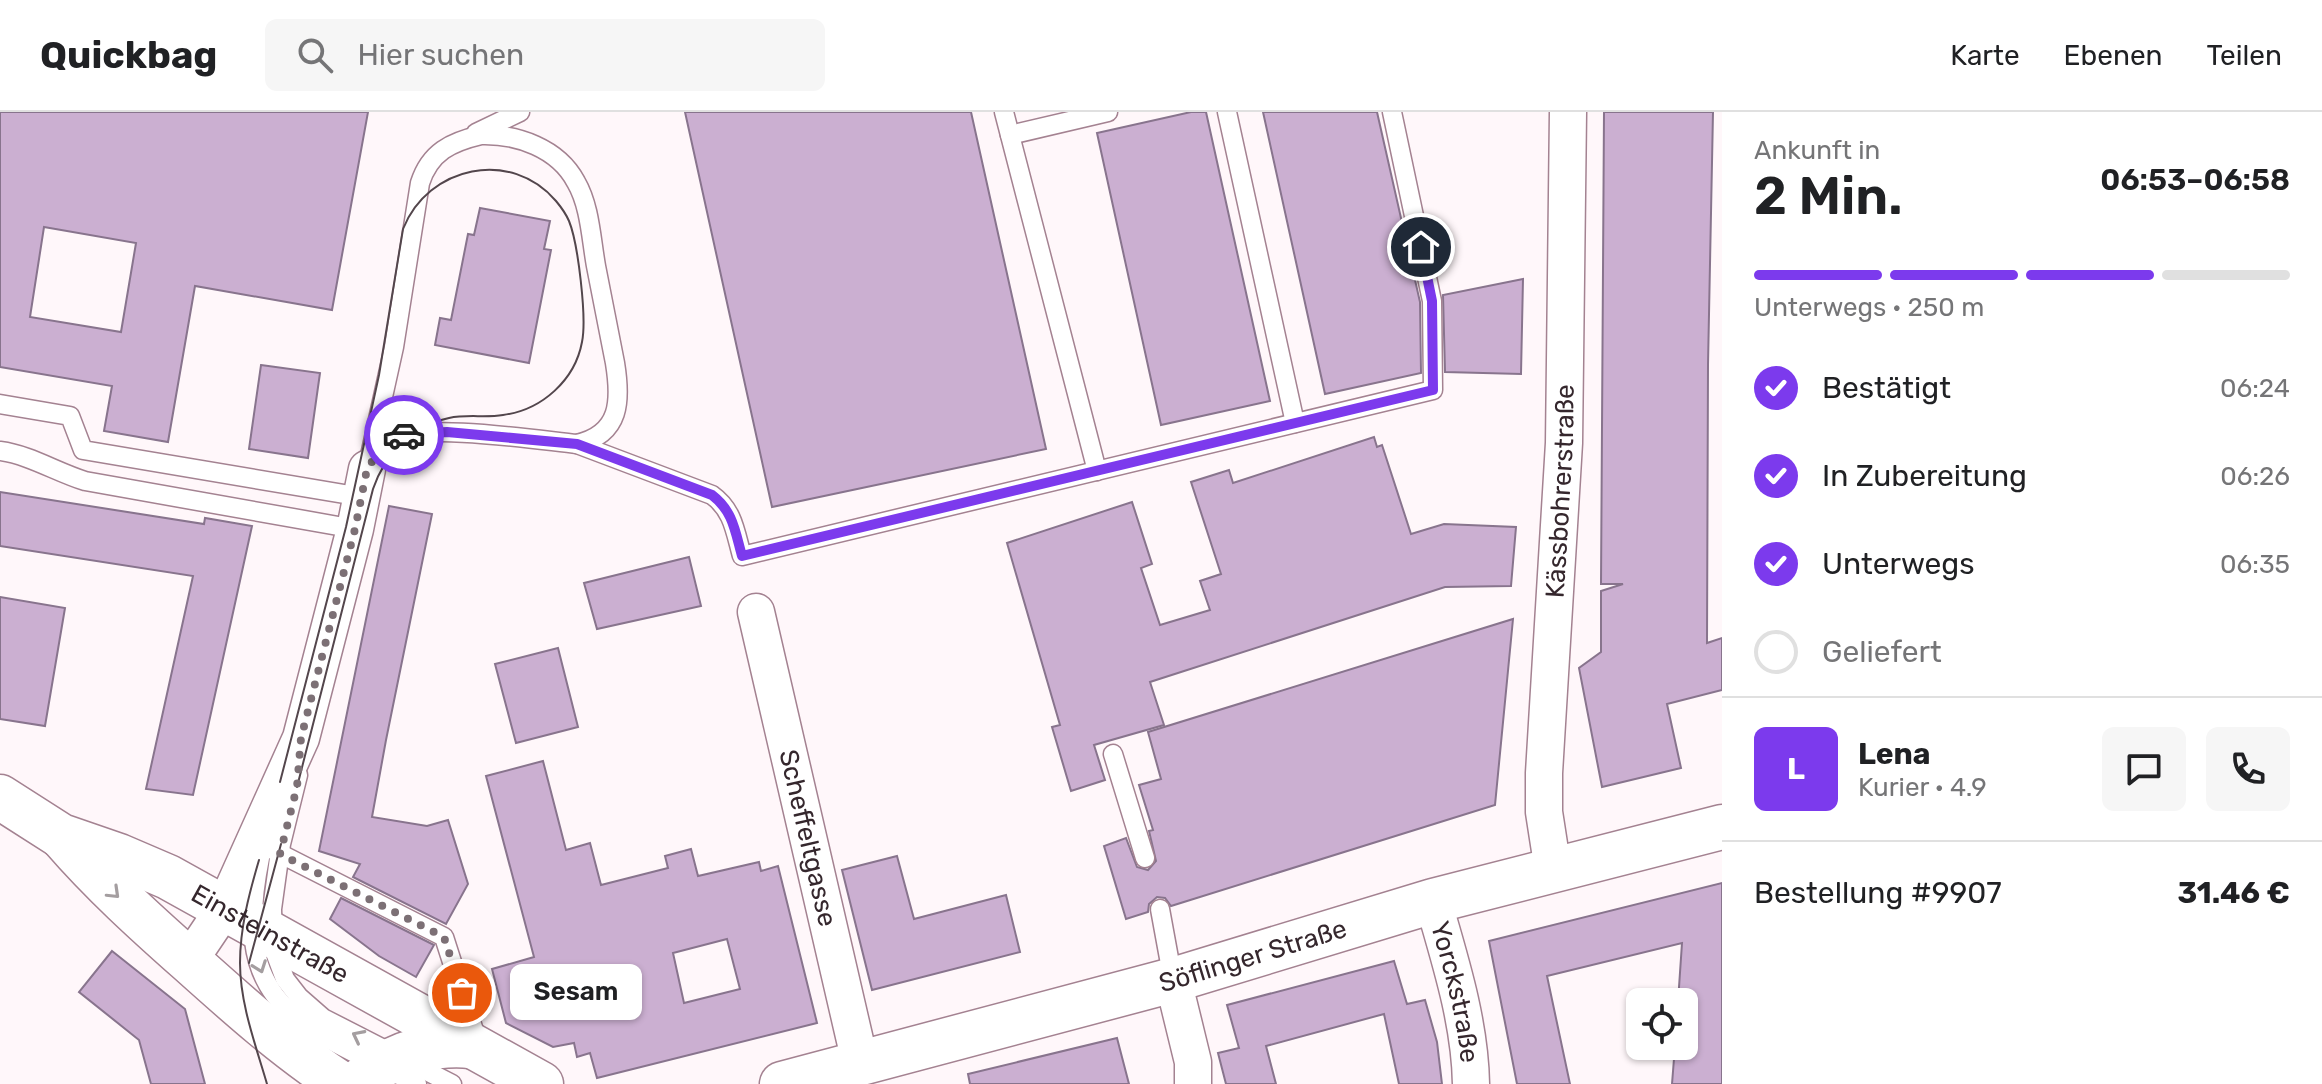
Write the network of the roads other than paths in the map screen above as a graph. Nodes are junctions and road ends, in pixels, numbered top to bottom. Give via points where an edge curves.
1 (520, 112) edge
2 (1004, 112) edge
3 (1108, 112) edge
4 (1227, 112) edge
5 (1392, 112) edge
6 (1568, 112) edge
7 (1010, 135) junction
8 (467, 138) junction
9 (0, 404) edge
10 (1295, 423) junction
11 (577, 444) junction
12 (0, 451) edge
13 (1097, 471) junction
14 (362, 498) junction
15 (756, 612) dead end
16 (301, 738) junction
17 (1113, 754) dead end
18 (0, 797) edge
19 (1722, 827) edge
20 (61, 836) junction
21 (266, 847) junction
22 (1145, 858) dead end
23 (1553, 870) junction
24 (1433, 901) junction
25 (1160, 909) dead end
26 (249, 923) junction
27 (189, 961) junction
28 (1173, 980) junction
29 (468, 1060) edge
30 (388, 1073) edge
31 (850, 1073) edge
32 (341, 1084) edge
33 (541, 1084) edge
34 (782, 1084) edge
35 (1193, 1084) edge
36 (1471, 1084) edge

1 - 8 lane
2 - 7 lane
3 - 7 lane
4 - 10 lane
5 - 10 lane via 1432,301 1433,390
6 - 23 street, Kässbohrerstraße via 1564,443 1544,773
7 - 13 lane
8 - 11 lane via 509,136 542,148 569,171 583,198 619,385 610,425
8 - 14 lane via 436,154 420,183 394,347
9 - 14 lane via 70,416 83,450
10 - 13 lane
11 - 13 lane via 712,495 731,514 742,556
11 - 14 lane via 447,432 403,435 382,447
12 - 14 lane via 85,481
14 - 16 street
15 - 31 street, Scheffeltgasse
16 - 21 street via 280,782
16 - 21 lane via 297,787
17 - 22 lane
18 - 20 street, Einsteinstraße
19 - 23 street, Söflinger Straße
20 - 26 street, Einsteinstraße via 168,877
20 -> 27 street, Einsteinstraße
21 - 26 street
21 - 26 lane via 273,897
21 - 29 lane via 444,937
23 - 24 street, Söflinger Straße
24 - 28 street, Söflinger Straße
24 - 36 street, Yorckstraße via 1459,998
25 - 28 lane
26 - 27 street
26 - 29 street, Einsteinstraße
26 - 30 lane via 306,1005
27 - 32 street, Einsteinstraße via 277,1038
28 - 31 street, Söflinger Straße
28 - 35 street via 1193,1062
29 - 30 street via 432,1047
29 - 33 street, Einsteinstraße
31 - 34 street, Söflinger Straße

